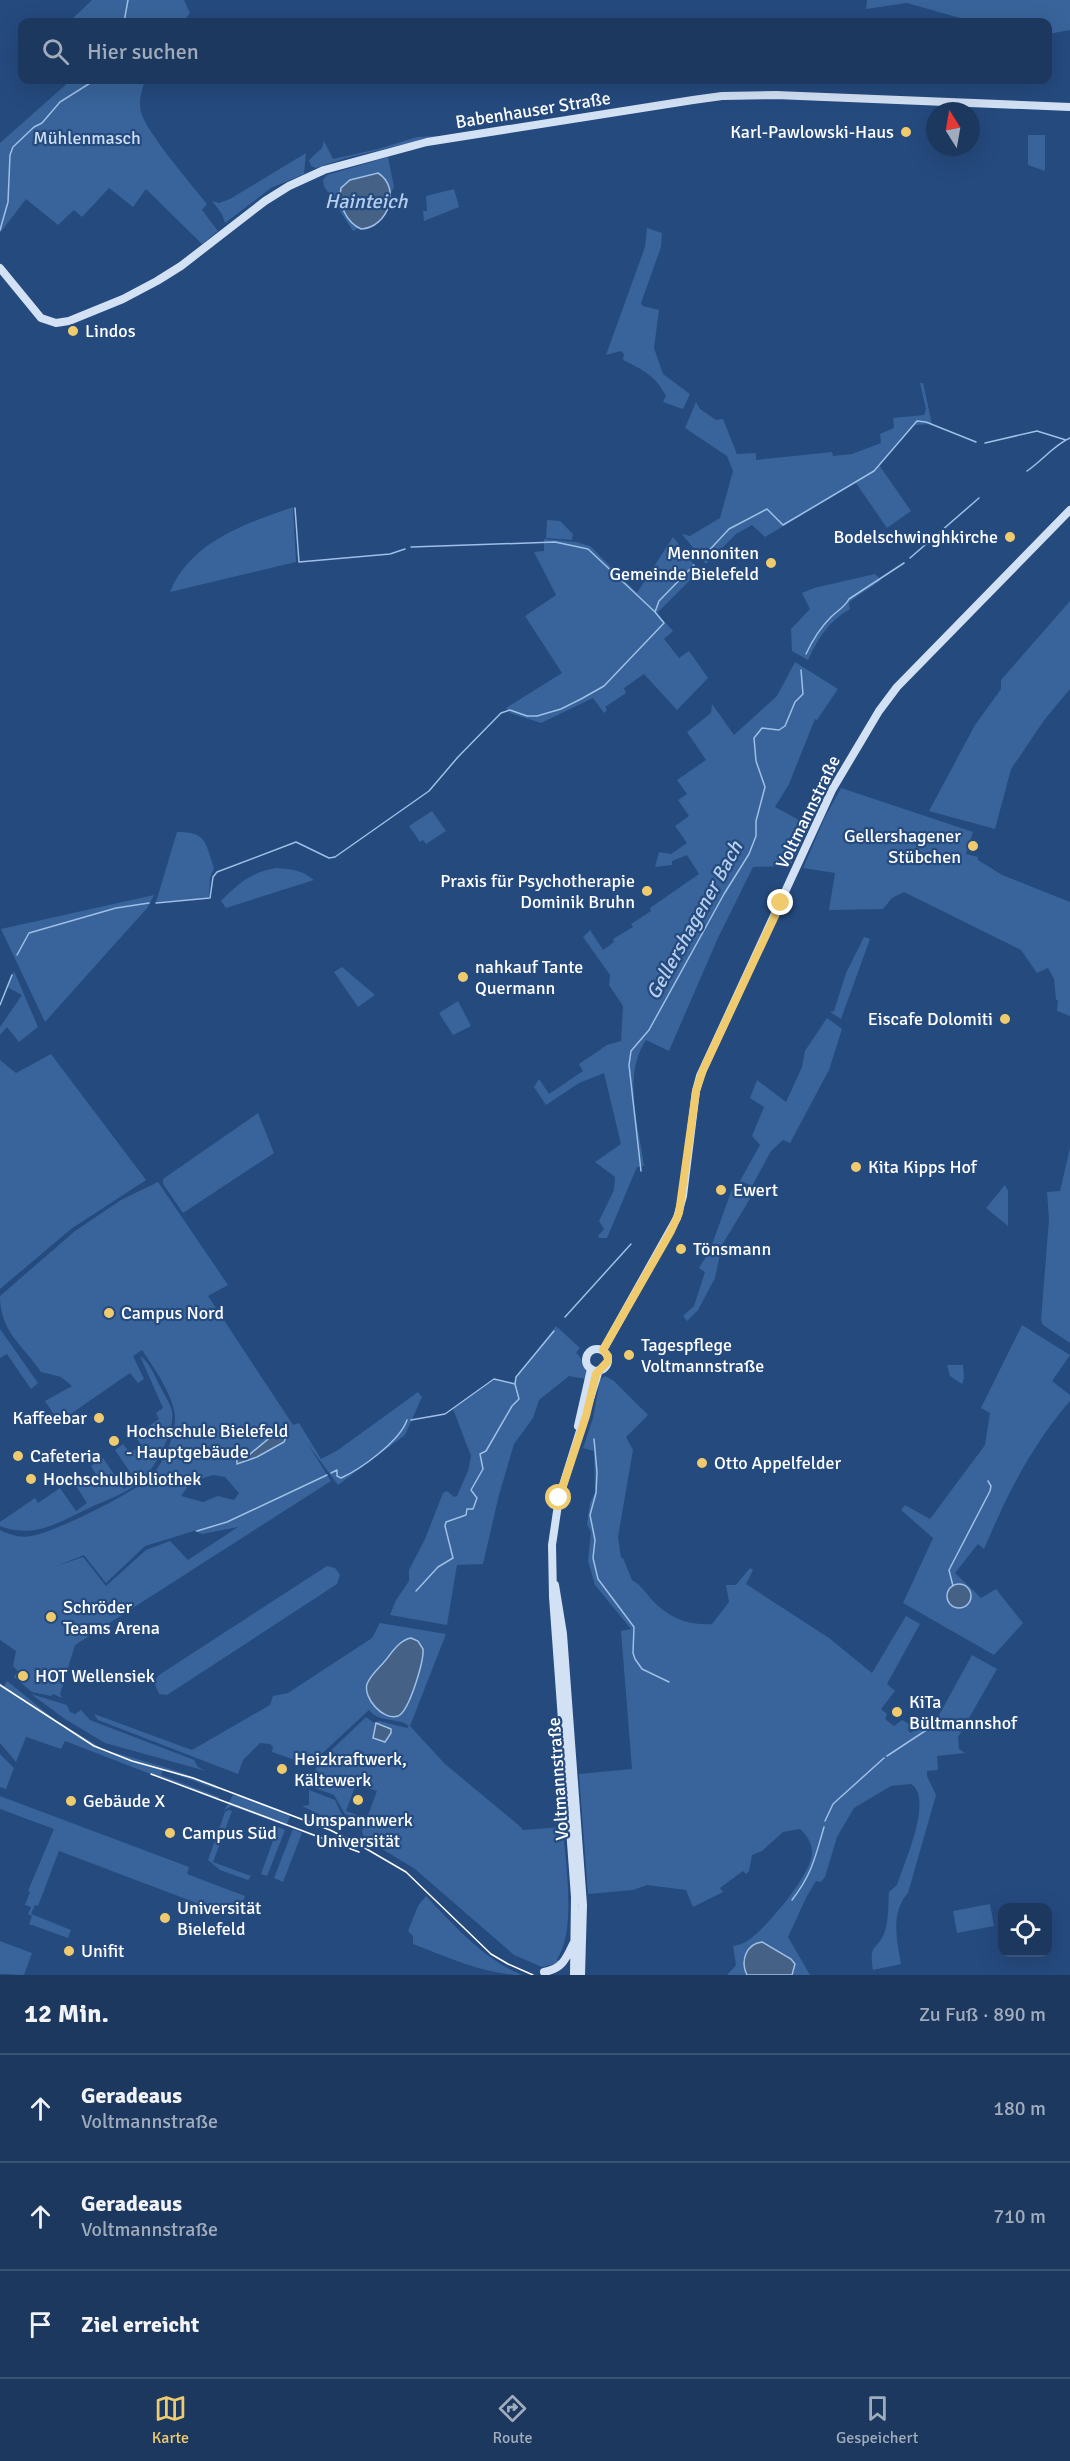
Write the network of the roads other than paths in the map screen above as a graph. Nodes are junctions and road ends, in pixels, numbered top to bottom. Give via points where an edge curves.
1 (1070, 107) edge
2 (0, 268) edge
3 (1070, 510) edge
4 (603, 1350) junction
5 (595, 1370) junction
6 (554, 1582) junction
7 (575, 1940) junction
8 (544, 1972) dead end
9 (574, 1975) edge
10 (581, 1975) edge

1 - 2 street, Babenhauser Straße via 776,95 710,98 438,140 324,170 289,186 170,273 140,290 61,322 44,320
3 - 4 street, Voltmannstraße via 897,687 834,785 703,1070 696,1091 683,1196 675,1223
4 - 5 street via 608,1361 605,1368
4 - 5 street via 595,1349 588,1354 587,1362
5 - 6 street, Voltmannstraße via 554,1519
6 - 7 street, Voltmannstraße
6 - 10 street, Voltmannstraße via 563,1634 583,1905
7 - 8 street via 563,1964
7 - 9 street, Voltmannstraße

